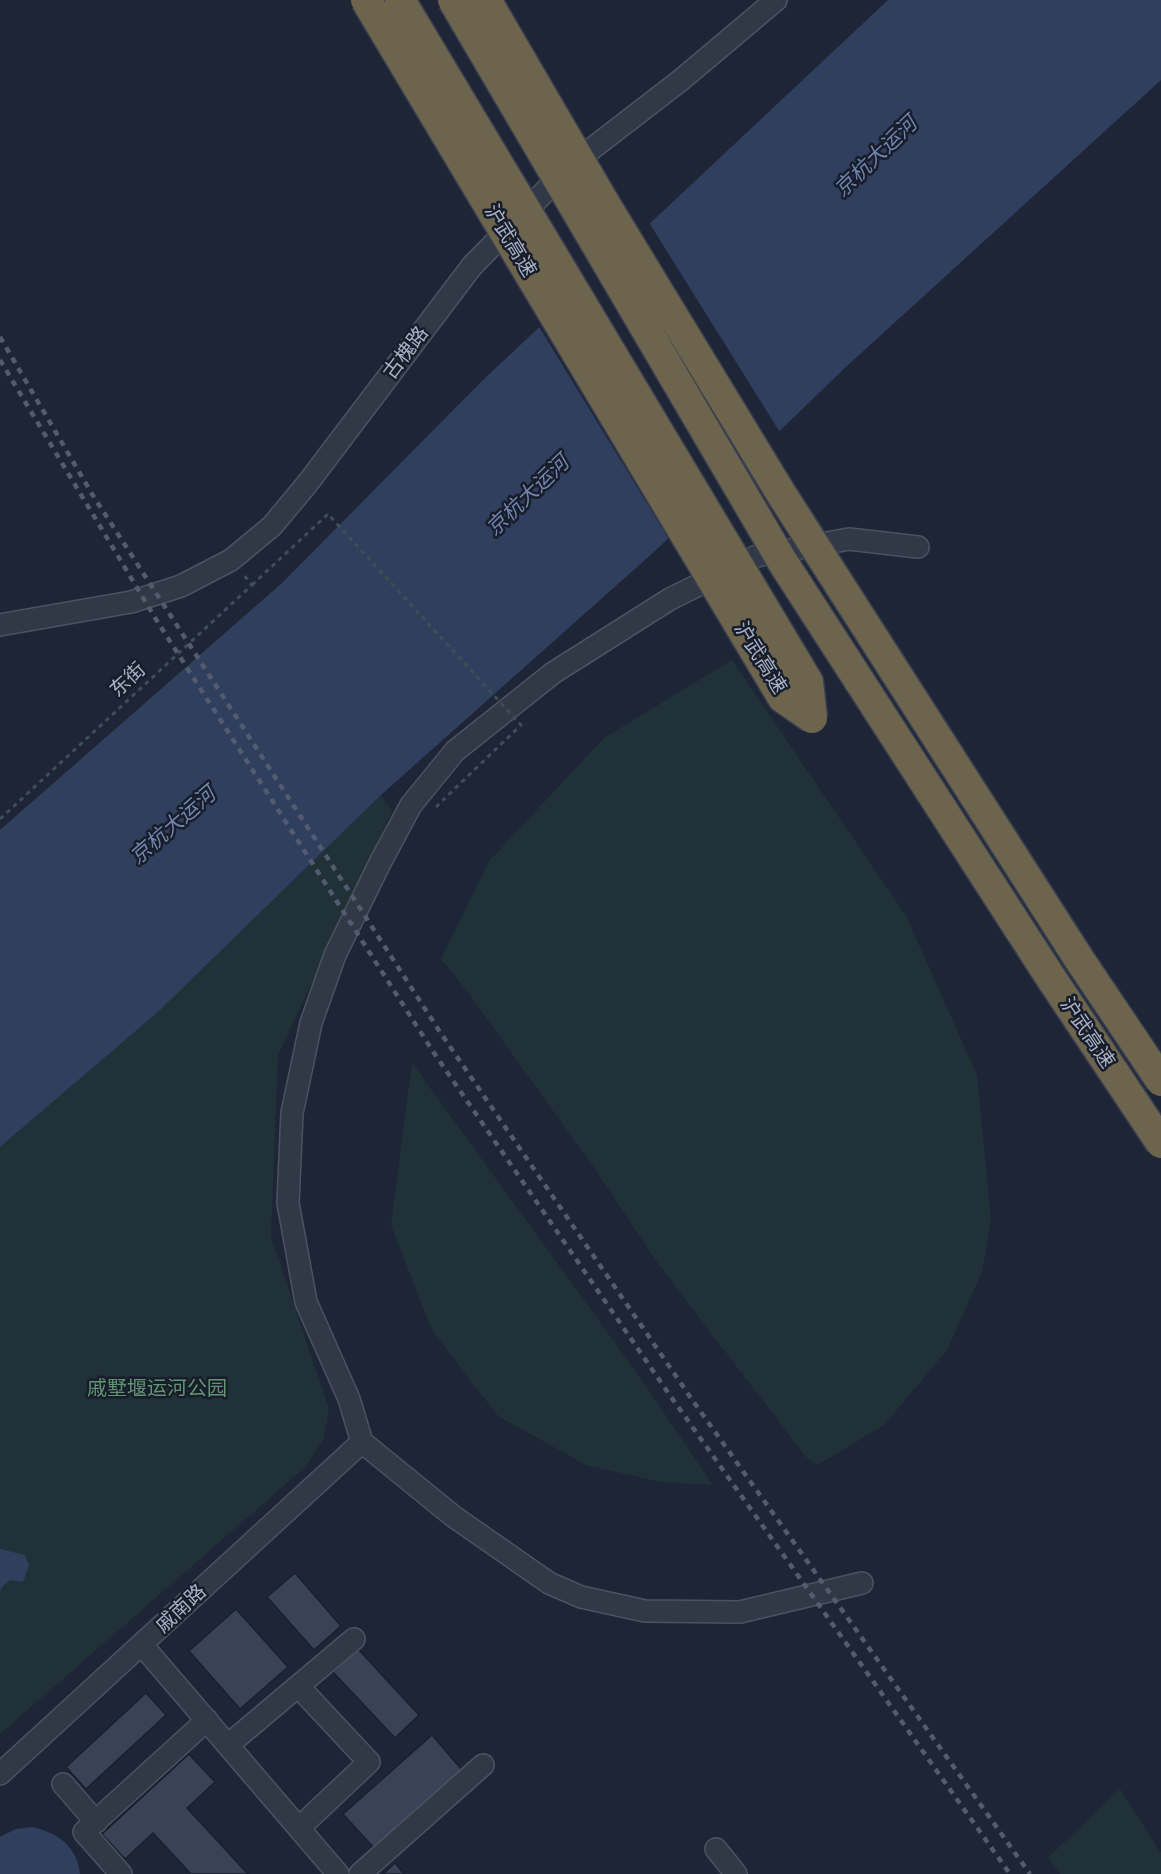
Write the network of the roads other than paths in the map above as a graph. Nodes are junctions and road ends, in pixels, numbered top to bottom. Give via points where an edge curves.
1 (366, 0) edge
2 (400, 0) edge
3 (453, 0) edge
4 (486, 0) edge
5 (776, 0) edge
6 (918, 548) dead end
7 (0, 625) edge
8 (1161, 1081) edge
9 (1161, 1143) edge
10 (362, 1442) junction
11 (862, 1583) dead end
12 (354, 1639) dead end
13 (142, 1645) junction
14 (298, 1686) junction
15 (207, 1720) junction
16 (228, 1745) junction
17 (483, 1766) dead end
18 (0, 1774) edge
19 (63, 1784) dead end
20 (96, 1822) junction
21 (299, 1828) junction
22 (716, 1849) dead end
23 (121, 1874) edge
24 (338, 1874) edge
25 (360, 1874) edge
26 (736, 1874) edge

1 - 2 highway, 沪武高速, bridge via 783,698 812,718 808,682
3 - 9 highway, 沪武高速, bridge via 782,561
4 - 8 highway, 沪武高速, bridge via 782,495
5 - 7 street, 古槐路 via 572,164 472,266 307,484 272,526 231,560 181,586 131,602
6 - 10 street via 849,539 757,556 670,599 553,673 455,751 411,805 335,955 311,1023 292,1113 288,1203 306,1302 349,1399
10 - 11 street via 453,1516 549,1582 581,1597 645,1611 740,1612
10 - 13 street, 戚南路
12 - 14 street
13 - 15 street
13 - 18 street, 戚南路
14 - 16 street
14 - 21 street via 369,1762
15 - 16 street
15 - 20 street
16 - 21 street
17 - 25 street
19 - 20 street
20 - 23 street via 84,1832
21 - 24 street
22 - 26 street

